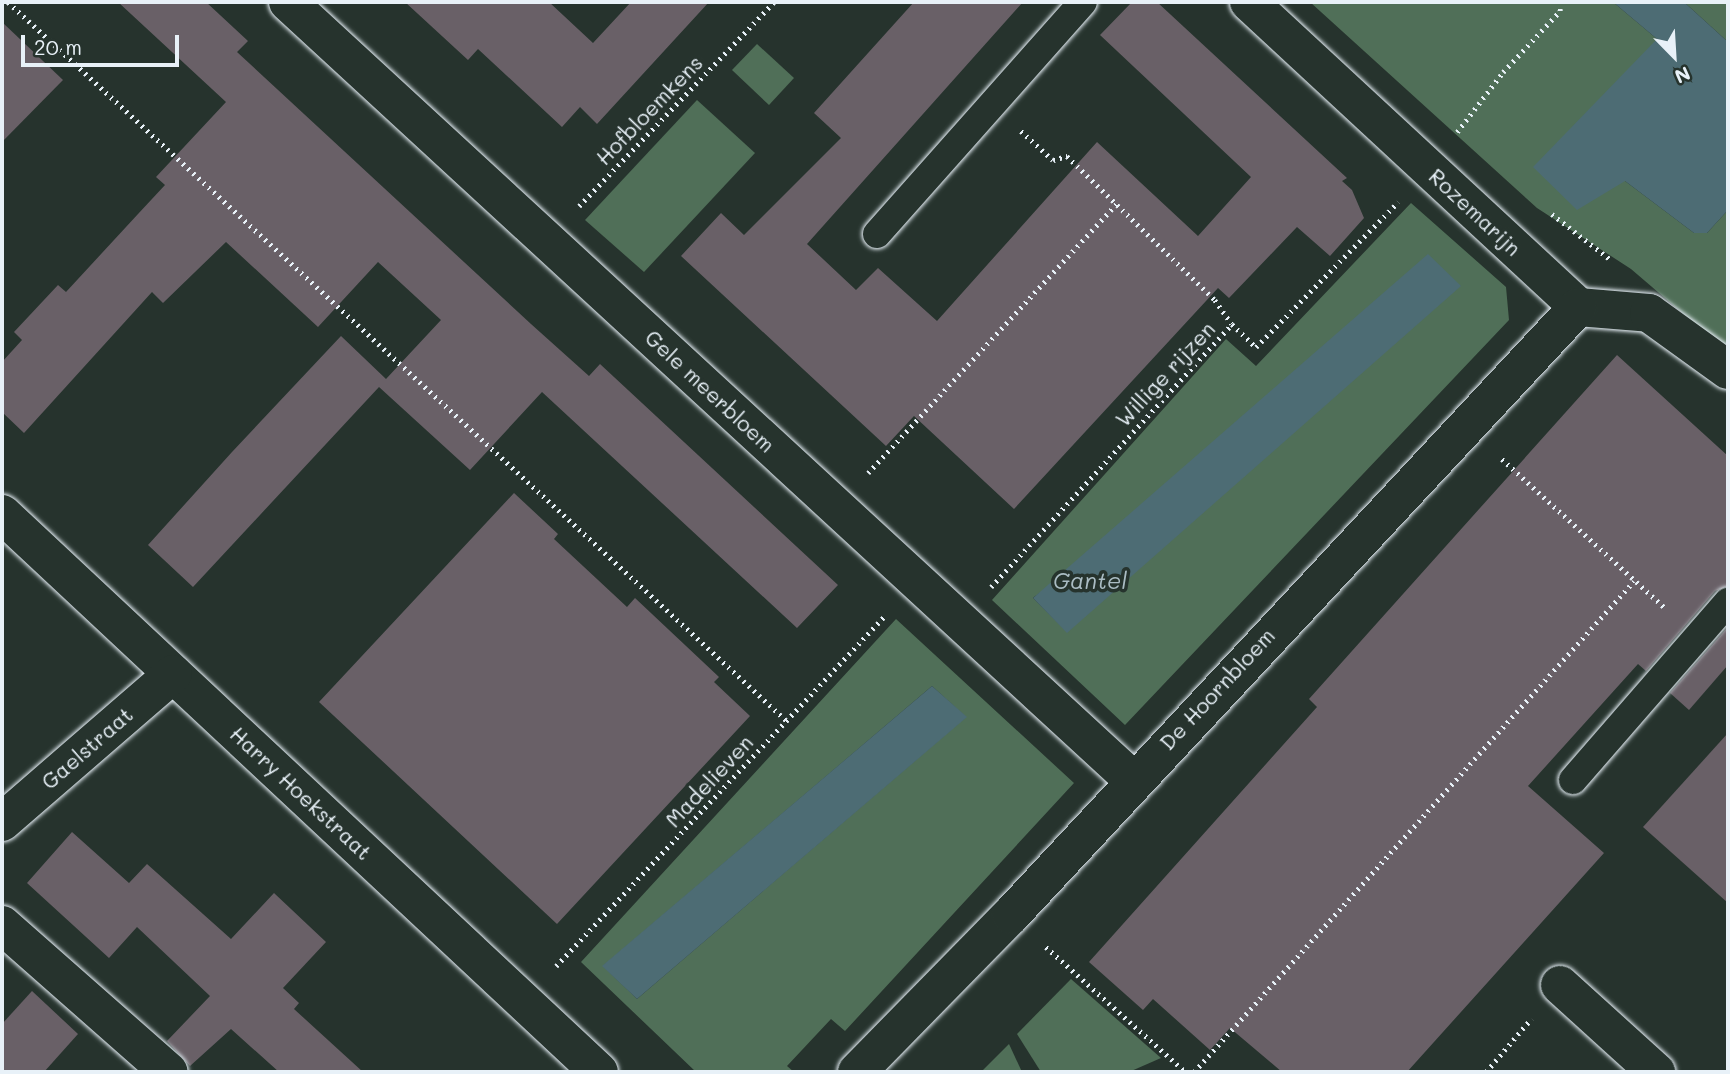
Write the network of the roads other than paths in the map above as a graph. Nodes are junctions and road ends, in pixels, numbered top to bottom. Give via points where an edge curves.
1 (288, 2) edge
2 (1083, 2) edge
3 (1249, 2) edge
4 (877, 234) dead end
5 (1578, 307) junction
6 (1728, 370) edge
7 (2, 514) edge
8 (1728, 602) edge
9 (173, 674) junction
10 (1133, 780) junction
11 (1573, 780) dead end
12 (2, 822) edge
13 (2, 925) edge
14 (1560, 985) road end
15 (169, 1072) edge
16 (599, 1072) edge
17 (857, 1072) edge
18 (1656, 1072) edge

1 - 10 street, Gele meerbloem
2 - 4 lane
3 - 5 street, Rozemarijn
5 - 6 street via 1649,313
5 - 10 street, De Hoornbloem
7 - 9 street, Harry Hoekstraat
8 - 11 lane
9 - 12 street, Gaelstraat
9 - 16 street, Harry Hoekstraat
10 - 17 street, De Hoornbloem via 1011,915
13 - 15 street
14 - 18 street

